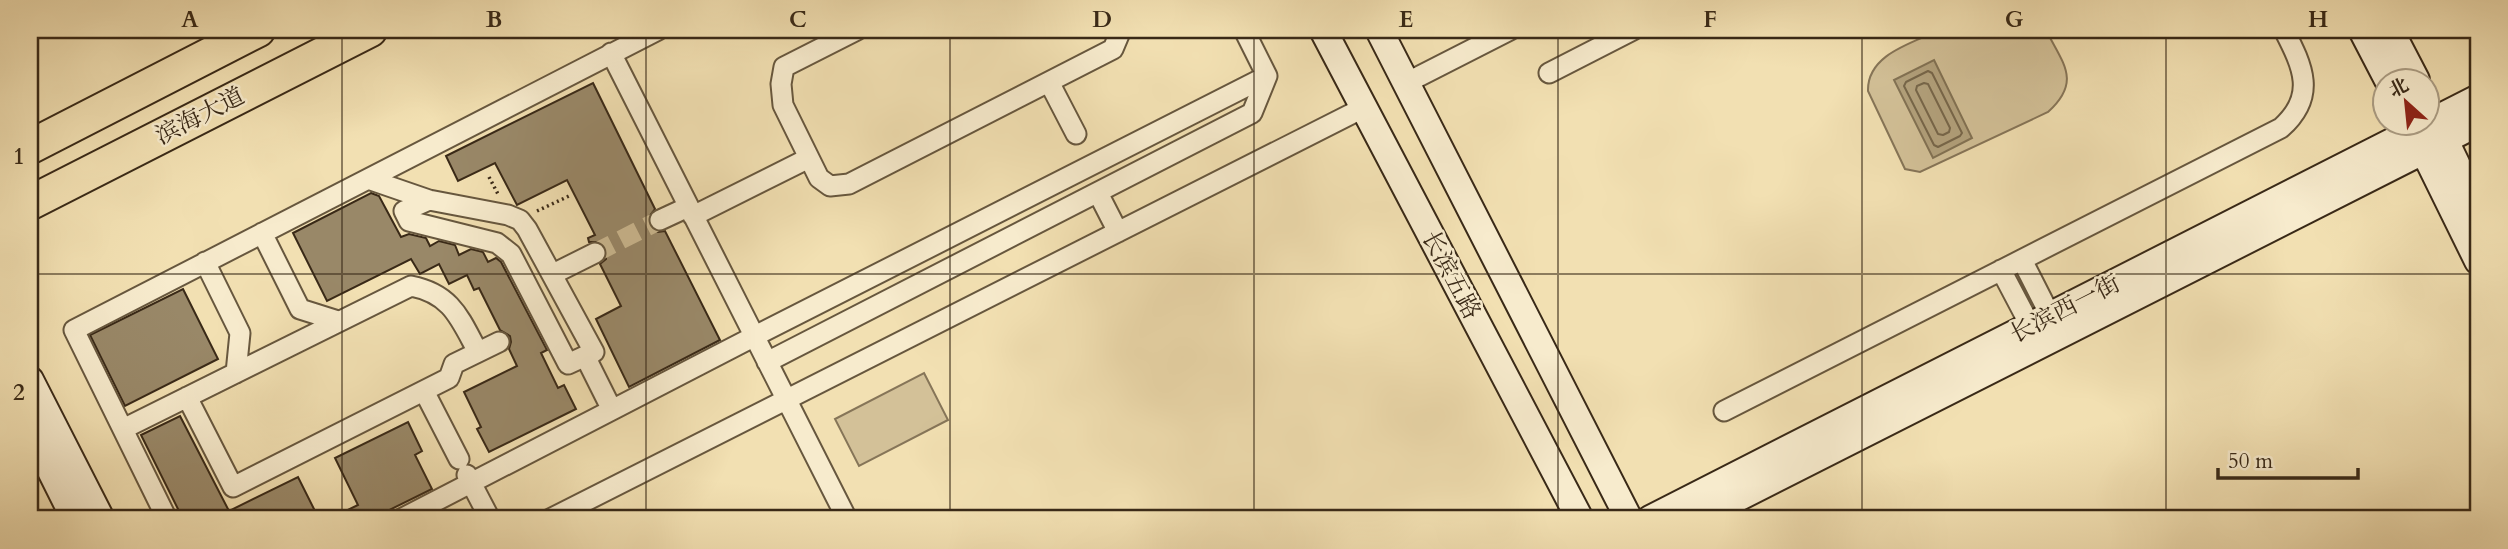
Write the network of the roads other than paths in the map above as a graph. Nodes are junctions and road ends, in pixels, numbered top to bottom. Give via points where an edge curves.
1 (258, 30) edge
2 (370, 30) edge
3 (659, 30) edge
4 (857, 30) edge
5 (1121, 30) edge
6 (1244, 30) edge
7 (1323, 30) edge
8 (1379, 30) edge
9 (1510, 30) edge
10 (1633, 30) edge
11 (2284, 30) edge
12 (2362, 30) edge
13 (2390, 30) edge
14 (611, 53) junction
15 (2381, 66) edge
16 (2409, 66) edge
17 (1549, 73) dead end
18 (1267, 76) junction
19 (1049, 82) junction
20 (1406, 83) junction
21 (2478, 98) edge
22 (1363, 108) junction
23 (2442, 118) edge
24 (2478, 123) edge
25 (2442, 126) edge
26 (1076, 134) dead end
27 (2408, 136) edge
28 (2409, 136) edge
29 (2429, 136) edge
30 (2432, 136) edge
31 (30, 147) edge
32 (809, 158) junction
33 (368, 179) junction
34 (1098, 192) junction
35 (429, 200) junction
36 (30, 203) edge
37 (2478, 209) edge
38 (691, 211) junction
39 (660, 220) tunnel mouth
40 (1118, 232) junction
41 (262, 233) junction
42 (595, 253) tunnel mouth
43 (2022, 260) junction
44 (2478, 261) edge
45 (205, 262) junction
46 (2001, 270) junction
47 (553, 274) junction
48 (338, 321) junction
49 (2041, 322) junction
50 (755, 336) junction
51 (499, 342) dead end
52 (478, 352) junction
53 (585, 356) junction
54 (767, 362) junction
55 (236, 373) junction
56 (30, 380) edge
57 (424, 391) junction
58 (187, 397) junction
59 (786, 399) junction
60 (612, 410) junction
61 (1724, 411) dead end
62 (30, 429) edge
63 (123, 429) junction
64 (466, 472) junction
65 (75, 519) edge
66 (101, 519) edge
67 (167, 519) edge
68 (401, 519) edge
69 (490, 519) edge
70 (550, 519) edge
71 (847, 519) edge
72 (1580, 519) edge
73 (1629, 519) edge
74 (1650, 519) edge
75 (1696, 519) edge

1 - 31 highway, 滨海大道
2 - 36 highway, 滨海大道
3 - 14 street
4 - 32 street via 784,67 780,84 783,105
5 - 19 street via 1113,49
6 - 18 street
7 - 22 street, 长滨五路
8 - 20 street, 长滨五路
9 - 20 street
10 - 17 street
11 - 43 street via 2301,62 2304,82 2295,116 2281,128
12 - 15 street
13 - 16 street
14 - 33 street
14 - 38 street
18 - 34 street via 1252,113
18 - 50 street
19 - 26 street
19 - 32 street via 849,184 830,186 819,178
20 - 73 street, 长滨五路
21 - 23 street, 长滨西一街
22 - 40 street
22 - 72 street, 长滨五路
24 - 25 street, 长滨西一街
27 - 49 street, 长滨西一街
28 - 75 street, 长滨西一街
29 - 44 street
30 - 37 street
32 - 38 street
33 - 35 street
33 - 41 street
34 - 40 street
34 - 54 street
35 - 47 street via 520,220
35 - 53 street via 404,211 409,221 498,243 511,254 568,364
38 - 39 street
38 - 50 street
40 - 59 street
41 - 45 street
41 - 48 street via 300,309
42 - 47 street
43 - 46 street
43 - 49 street
45 - 55 street via 240,333
45 - 63 street via 74,330
46 - 49 street
46 - 61 street
47 - 53 street via 594,352
48 - 52 street via 411,286 429,289 459,317
48 - 55 street
49 - 74 street, 长滨西一街
50 - 54 street
50 - 60 street
51 - 52 street
52 - 57 street via 454,364 449,378
53 - 60 street
54 - 59 street
55 - 58 street
56 - 66 street
57 - 58 street via 233,487
57 - 64 street
58 - 63 street
59 - 70 street
59 - 71 street
60 - 64 street
62 - 65 street
63 - 67 street
64 - 68 street
64 - 69 street

